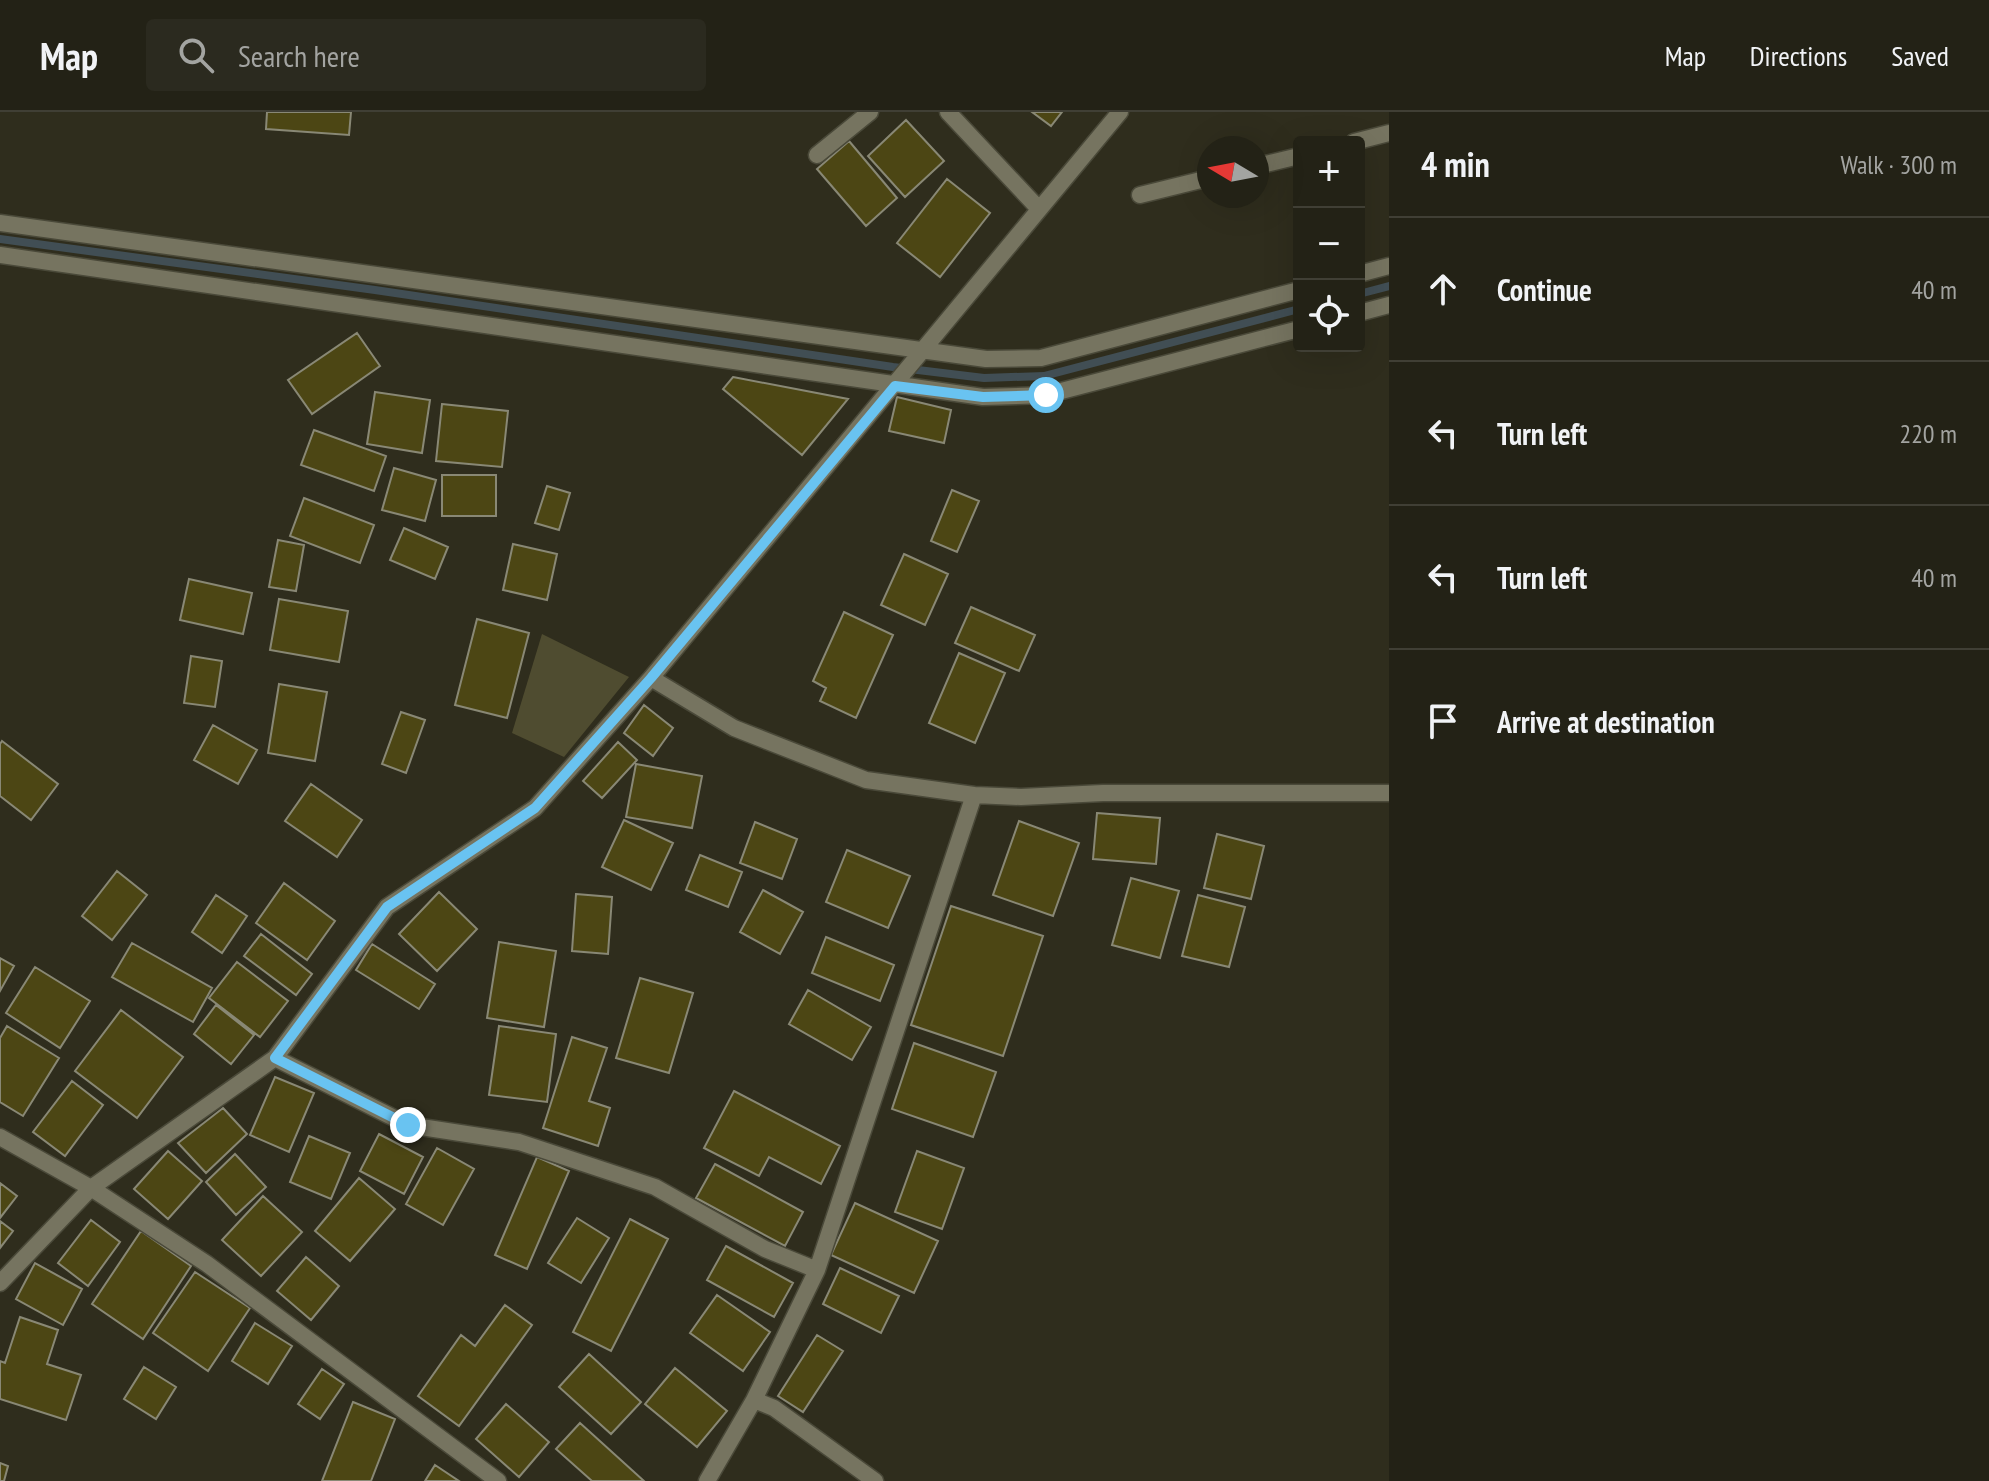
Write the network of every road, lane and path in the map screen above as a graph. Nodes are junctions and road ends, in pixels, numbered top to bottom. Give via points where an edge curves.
1 (870, 112) edge
2 (948, 112) edge
3 (1120, 112) edge
4 (1389, 133) edge
5 (1365, 139) edge
6 (817, 155) dead end
7 (1293, 157) edge
8 (1269, 163) edge
9 (1197, 181) edge
10 (1140, 195) dead end
11 (1039, 209) junction
12 (0, 223) edge
13 (0, 255) edge
14 (1389, 266) edge
15 (1365, 272) edge
16 (1293, 292) edge
17 (1389, 305) edge
18 (1365, 311) edge
19 (1293, 331) edge
20 (921, 354) junction
21 (899, 380) junction
22 (651, 678) junction
23 (1389, 793) edge
24 (974, 795) junction
25 (275, 1058) junction
26 (0, 1137) edge
27 (91, 1188) junction
28 (817, 1270) junction
29 (0, 1283) edge
30 (754, 1400) junction
31 (498, 1481) edge
32 (707, 1481) edge
33 (875, 1481) edge

1 - 6 street
2 - 11 street
3 - 11 street
4 - 5 street
7 - 8 street
9 - 10 street
11 - 20 street
12 - 20 street
13 - 21 street
14 - 15 street
16 - 20 street via 1041,358
17 - 18 street
19 - 21 street via 1046,395 983,397
20 - 21 street
21 - 22 street
22 - 24 street via 734,728 866,780
22 - 25 street via 535,808 387,907
23 - 24 street
24 - 28 street
25 - 27 street
25 - 28 street via 408,1125 519,1142 655,1187 765,1249
26 - 27 street
27 - 29 street
27 - 31 street via 207,1264
28 - 30 street
30 - 32 street
30 - 33 street via 774,1408

